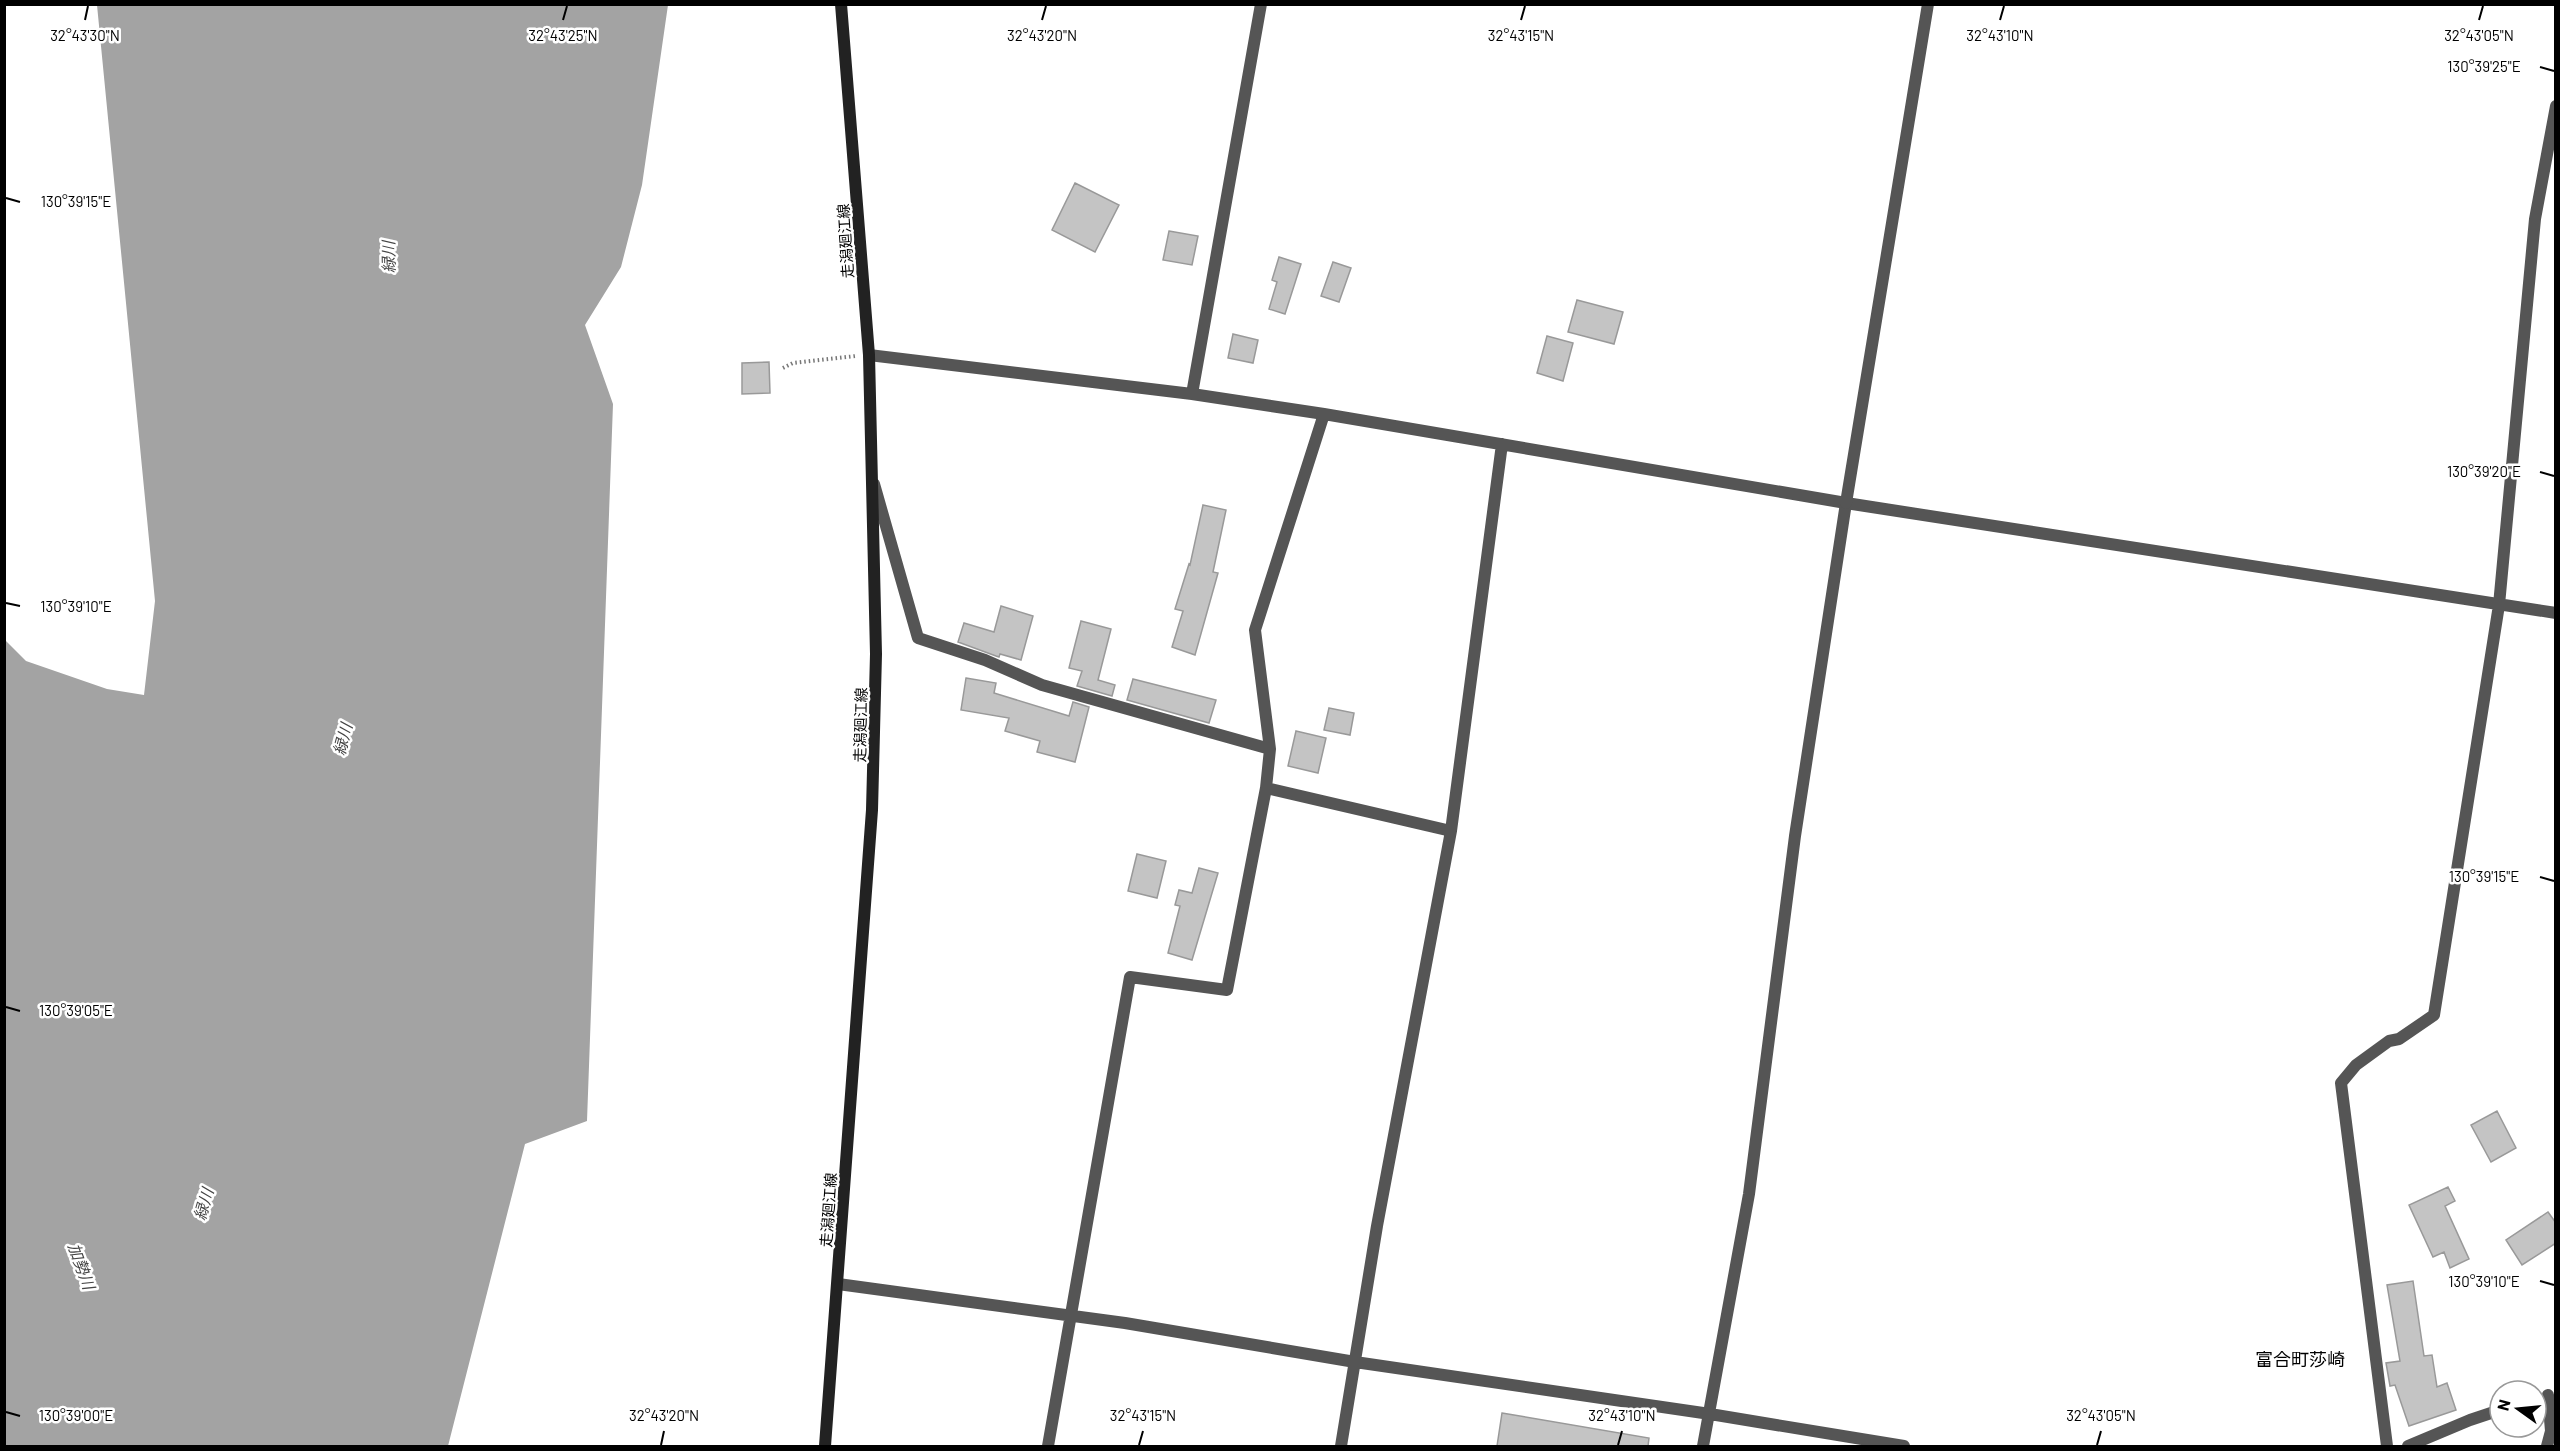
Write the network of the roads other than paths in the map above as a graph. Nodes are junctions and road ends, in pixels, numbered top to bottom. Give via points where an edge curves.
1 (841, 4) edge
2 (1261, 4) edge
3 (1928, 4) edge
4 (2556, 106) edge
5 (869, 355) junction
6 (1192, 394) junction
7 (1324, 414) junction
8 (1502, 444) junction
9 (873, 481) junction
10 (1846, 503) junction
11 (2499, 605) junction
12 (2556, 613) edge
13 (1270, 748) junction
14 (1266, 789) junction
15 (1451, 831) junction
16 (838, 1284) junction
17 (1069, 1316) junction
18 (1355, 1362) junction
19 (2548, 1405) edge
20 (1710, 1414) junction
21 (2488, 1414) edge
22 (825, 1446) edge
23 (1048, 1446) edge
24 (1341, 1446) edge
25 (1703, 1446) edge
26 (1904, 1446) edge
27 (2387, 1446) edge
28 (2408, 1446) edge
29 (2547, 1446) edge

1 - 5 main road, 走潟廻江線
2 - 6 street
3 - 10 street
4 - 11 street via 2535,219
5 - 6 street
5 - 9 main road, 走潟廻江線
6 - 7 street
7 - 8 street
7 - 13 street via 1255,630
8 - 10 street
8 - 15 street
9 - 13 street via 918,638 985,660 1042,685
9 - 16 main road, 走潟廻江線 via 876,654 872,810
10 - 11 street
10 - 20 street via 1795,836 1749,1194
11 - 12 street
11 - 27 street via 2434,1015 2356,1065 2341,1083
13 - 14 street
14 - 15 street
14 - 17 street via 1227,990 1130,977
15 - 18 street
16 - 17 street
16 - 22 main road, 走潟廻江線
17 - 18 street
17 - 23 street
18 - 20 street
18 - 24 street
19 - 29 street via 2551,1431
20 - 25 street
20 - 26 street
21 - 28 street

